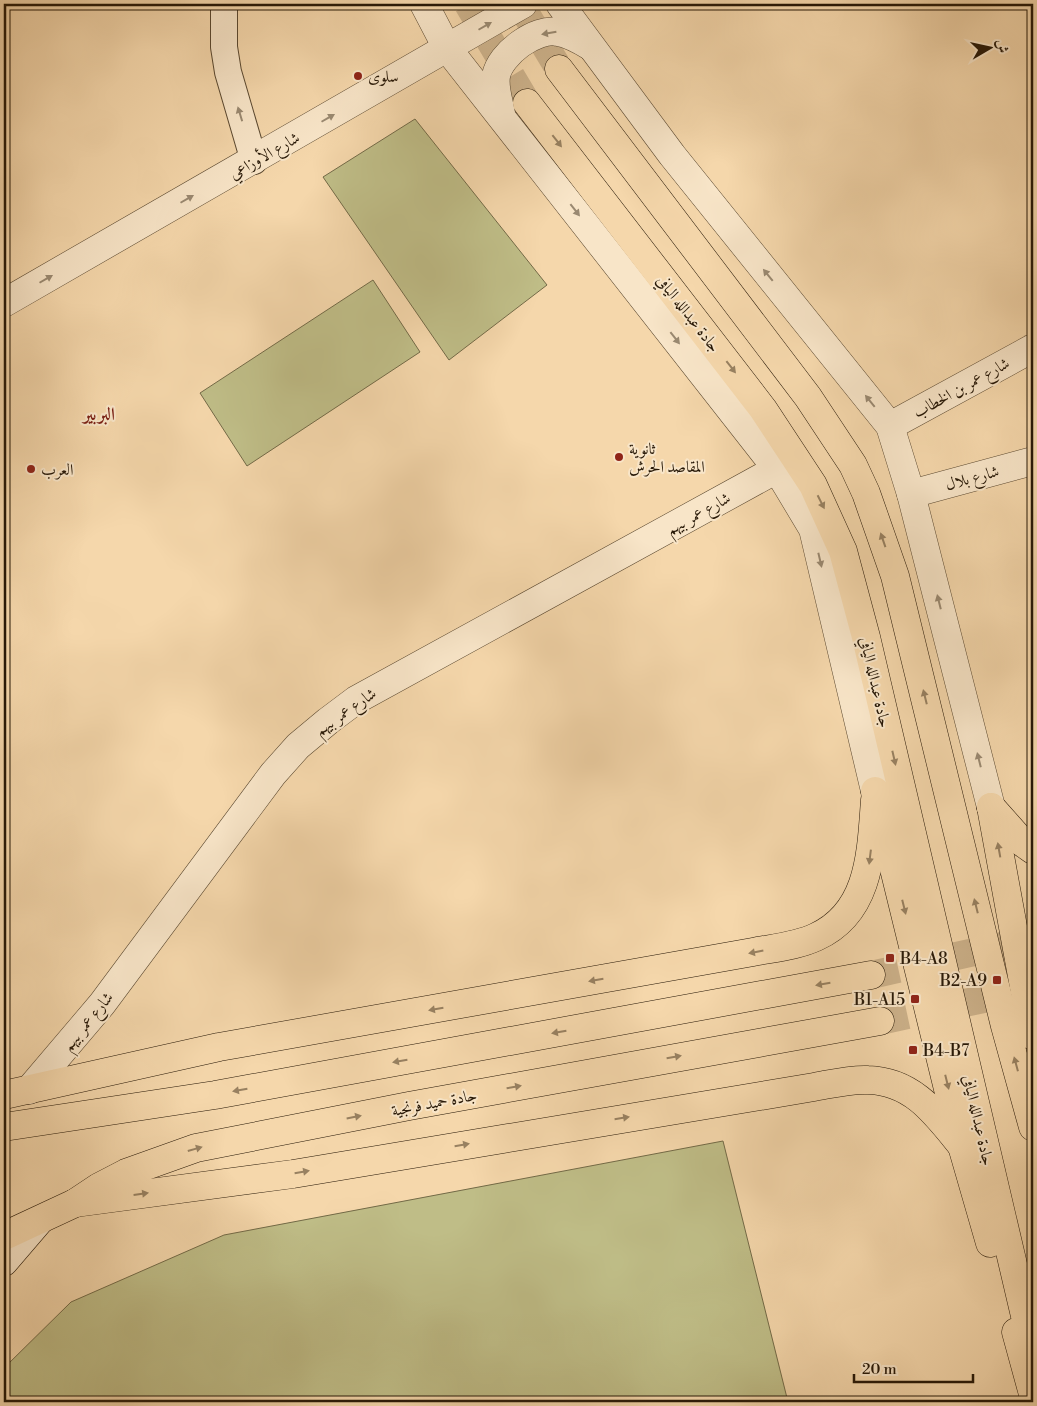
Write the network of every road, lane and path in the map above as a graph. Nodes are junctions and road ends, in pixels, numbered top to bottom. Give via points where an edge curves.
1 (224, 4) edge
2 (424, 4) edge
3 (523, 4) edge
4 (560, 4) edge
5 (447, 48) junction
6 (593, 48) junction
7 (559, 69) tunnel mouth
8 (527, 103) tunnel mouth
9 (501, 115) junction
10 (254, 160) junction
11 (4, 303) edge
12 (1033, 348) edge
13 (890, 426) junction
14 (1033, 461) edge
15 (777, 469) junction
16 (911, 494) junction
17 (876, 791) junction
18 (991, 807) junction
19 (1033, 850) edge
20 (871, 975) tunnel mouth
21 (880, 1021) tunnel mouth
22 (1033, 1036) edge
23 (16, 1092) edge
24 (1033, 1127) edge
25 (9, 1131) edge
26 (962, 1146) junction
27 (75, 1203) junction
28 (40, 1220) junction
29 (4, 1236) edge
30 (4, 1262) edge
31 (1033, 1350) edge
32 (1033, 1394) edge

10 -> 1 street via 228,72
2 - 5 street, جادة عبدالله اليافي
5 -> 3 street, شارع الأوزاعي
4 - 6 street
5 - 9 street, جادة عبدالله اليافي
10 -> 5 street, شارع الأوزاعي
6 -> 9 street via 557,31 530,38 505,60 497,73 495,85
13 -> 6 street via 678,162
24 -> 7 main road via 895,576 866,493 853,465 808,397
8 -> 31 main road, جادة عبدالله اليافي via 764,409 813,485 843,551 866,636
9 -> 15 street, جادة عبدالله اليافي
11 -> 10 street, شارع الأوزاعي
12 - 13 street, شارع عمر بن الخطاب
13 - 16 street
14 - 16 street, شارع بلال
15 -> 17 street, جادة عبدالله اليافي via 813,529
15 - 23 street, شارع عمر بيهم via 393,678 328,721 298,746 273,774 102,1004
18 -> 16 street
17 -> 23 main road via 870,864 864,885 839,921 816,937 753,952 218,1047
17 -> 26 main road
18 - 19 main road
22 -> 18 main road
20 -> 25 main road
27 -> 21 main road, جادة حميد فرنجية via 126,1173 196,1148
27 -> 26 main road via 293,1174 868,1080 891,1084 913,1093 930,1106
26 - 32 main road
27 - 28 main road, جادة حميد فرنجية
28 - 29 main road, جادة حميد فرنجية
28 - 30 street

